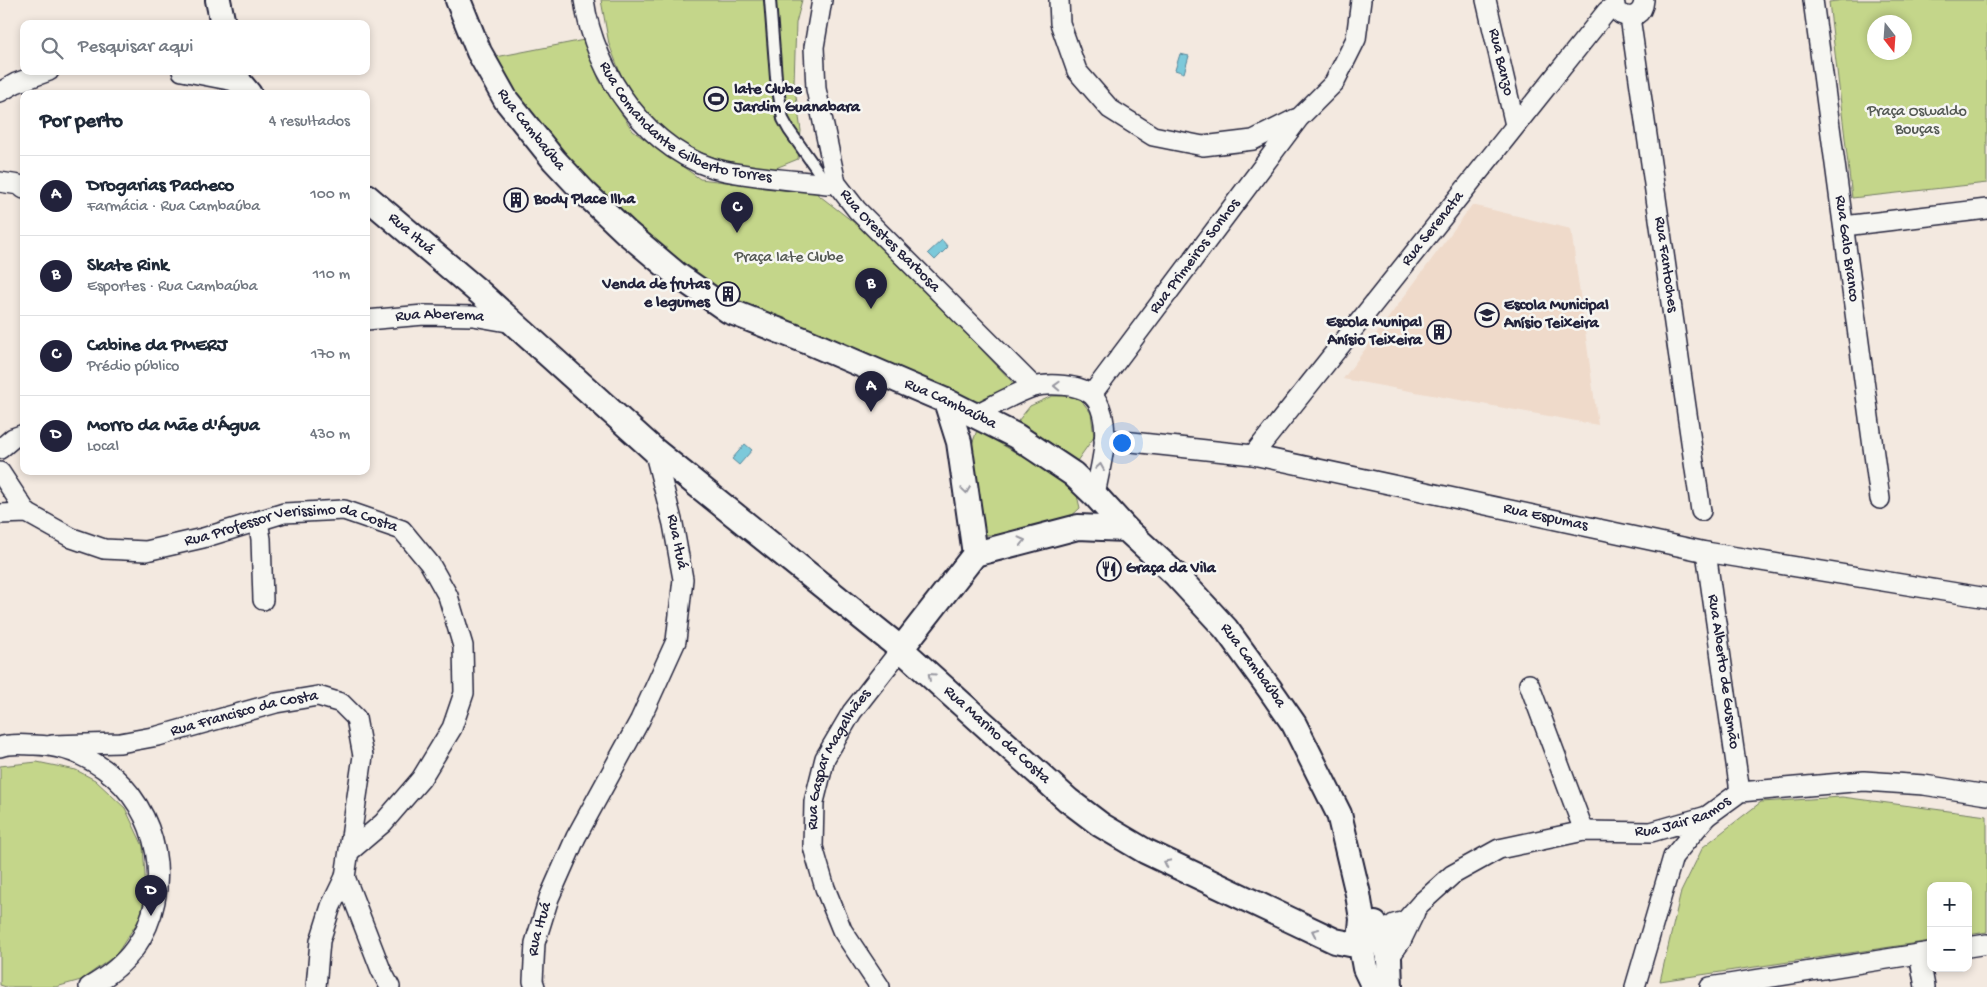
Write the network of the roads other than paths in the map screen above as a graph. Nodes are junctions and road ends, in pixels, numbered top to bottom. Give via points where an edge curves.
1 (218, 0) edge
2 (458, 0) edge
3 (584, 0) edge
4 (770, 0) edge
5 (822, 0) edge
6 (1059, 0) edge
7 (1361, 0) edge
8 (1486, 0) edge
9 (1644, 0) edge
10 (1813, 0) edge
11 (1615, 3) edge
12 (1630, 17) junction
13 (222, 20) edge
14 (38, 75) edge
15 (203, 75) edge
16 (241, 82) edge
17 (0, 92) edge
18 (1299, 118) junction
19 (1515, 125) junction
20 (0, 182) edge
21 (832, 184) junction
22 (20, 186) edge
23 (370, 199) edge
24 (1987, 209) edge
25 (1844, 226) junction
26 (370, 320) edge
27 (513, 323) junction
28 (1034, 387) junction
29 (1092, 394) junction
30 (946, 401) junction
31 (974, 415) junction
32 (1104, 439) junction
33 (959, 442) junction
34 (654, 450) junction
35 (1253, 455) junction
36 (0, 472) edge
37 (1095, 494) junction
38 (1880, 499) dead end
39 (1701, 511) dead end
40 (27, 513) junction
41 (0, 514) edge
42 (258, 521) junction
43 (1078, 527) junction
44 (1126, 529) junction
45 (1706, 552) junction
46 (976, 554) junction
47 (1987, 598) edge
48 (263, 600) dead end
49 (901, 649) junction
50 (1529, 684) dead end
51 (52, 745) junction
52 (0, 747) edge
53 (1740, 792) junction
54 (1987, 795) edge
55 (1707, 816) junction
56 (1584, 831) junction
57 (350, 851) junction
58 (345, 877) junction
59 (1987, 944) edge
60 (1377, 945) junction
61 (1972, 946) edge
62 (1925, 953) edge
63 (1369, 977) edge
64 (89, 987) edge
65 (316, 987) edge
66 (390, 987) edge
67 (535, 987) edge
68 (880, 987) edge
69 (1390, 987) edge
70 (1635, 987) edge
71 (1710, 987) edge
72 (1925, 987) edge

1 - 13 street
2 - 30 street, Rua Cambaúba via 479,52 506,100 585,193 676,274 729,311
3 - 21 street, Rua Comandante Gilberto Torres via 587,19 608,74 647,128 669,146 692,160 724,171
4 - 21 lane via 776,78 783,118
5 - 21 street, Rua Orestes Barbosa via 814,47 816,89
6 - 18 street, Rua Primeiros Sonhos via 1060,23 1077,70 1110,109 1153,136 1203,146 1253,140
7 - 18 street, Rua Primeiros Sonhos via 1356,39 1334,83
8 - 19 street, Rua Banzo
9 - 12 street via 1642,10
10 - 25 street, Rua Galo Branco
11 - 12 street via 1620,15
11 - 19 street, Rua Serenata
12 - 39 street, Rua Fantoches
14 - 17 street
15 - 16 street
18 - 29 street, Rua Primeiros Sonhos
19 - 35 street, Rua Serenata
20 - 22 street
21 - 28 street, Rua Orestes Barbosa
23 - 27 street, Rua Ituá
24 - 25 street
25 - 38 street, Rua Galo Branco
26 - 27 street, Rua Aberema via 444,315
27 - 34 street, Rua Ituá
29 -> 28 street via 1058,384
28 - 31 street
29 - 32 street via 1101,410
30 - 31 street, Rua Cambaúba
30 - 33 street
31 - 33 street
31 - 37 street, Rua Cambaúba via 1047,456
32 - 35 street, Rua Espumas
37 -> 32 street
33 -> 46 street
34 - 49 street, Rua Marino da Costa
34 - 67 street, Rua Ituá via 683,579 676,641 640,720 576,838 549,898 535,943
35 - 45 street, Rua Espumas
36 - 40 street, Rua Professor Verissimo da Costa
37 - 43 street
37 - 44 street, Rua Cambaúba
40 - 41 street
40 - 42 street, Rua Professor Verissimo da Costa via 72,538 104,548 146,551
42 - 48 street
42 - 57 street, Rua Professor Verissimo da Costa via 284,513 344,510 402,530 430,564 448,596 463,646 464,693 452,728 421,779 383,823
43 - 44 street
46 -> 43 street
44 - 60 street, Rua Cambaúba via 1176,575 1226,630 1294,724 1339,814 1362,919
45 - 47 street, Rua Espumas
45 - 53 street, Rua Alberto de Gusmão
46 - 49 street, Rua Gaspar Magalhães
60 -> 49 street, Rua Marino da Costa via 1334,941 1121,838 1068,800
49 - 68 street, Rua Gaspar Magalhães via 852,712 825,758 814,802 813,847 825,888 842,930
50 - 56 street
51 - 52 street, Rua Francisco da Costa
51 - 57 street, Rua Francisco da Costa via 120,743 158,736 276,703 318,696 341,703 356,718 363,756
51 - 64 street, Rua Francisco da Costa via 87,757 118,778 141,807 155,842 159,878 152,915 135,948 110,975
53 - 54 street, Rua Jair Ramos via 1864,782 1924,785
53 - 55 street, Rua Jair Ramos
55 - 56 street, Rua Jair Ramos via 1651,832
55 - 70 street via 1673,857
56 - 60 street, Rua Jair Ramos via 1499,849 1452,875 1421,902 1401,940
57 - 58 street
58 - 65 street via 330,906 320,941
58 - 66 street
59 - 61 street
60 - 63 street via 1383,966
60 - 69 street, Rua Cambaúba
62 - 71 street
62 - 72 street

